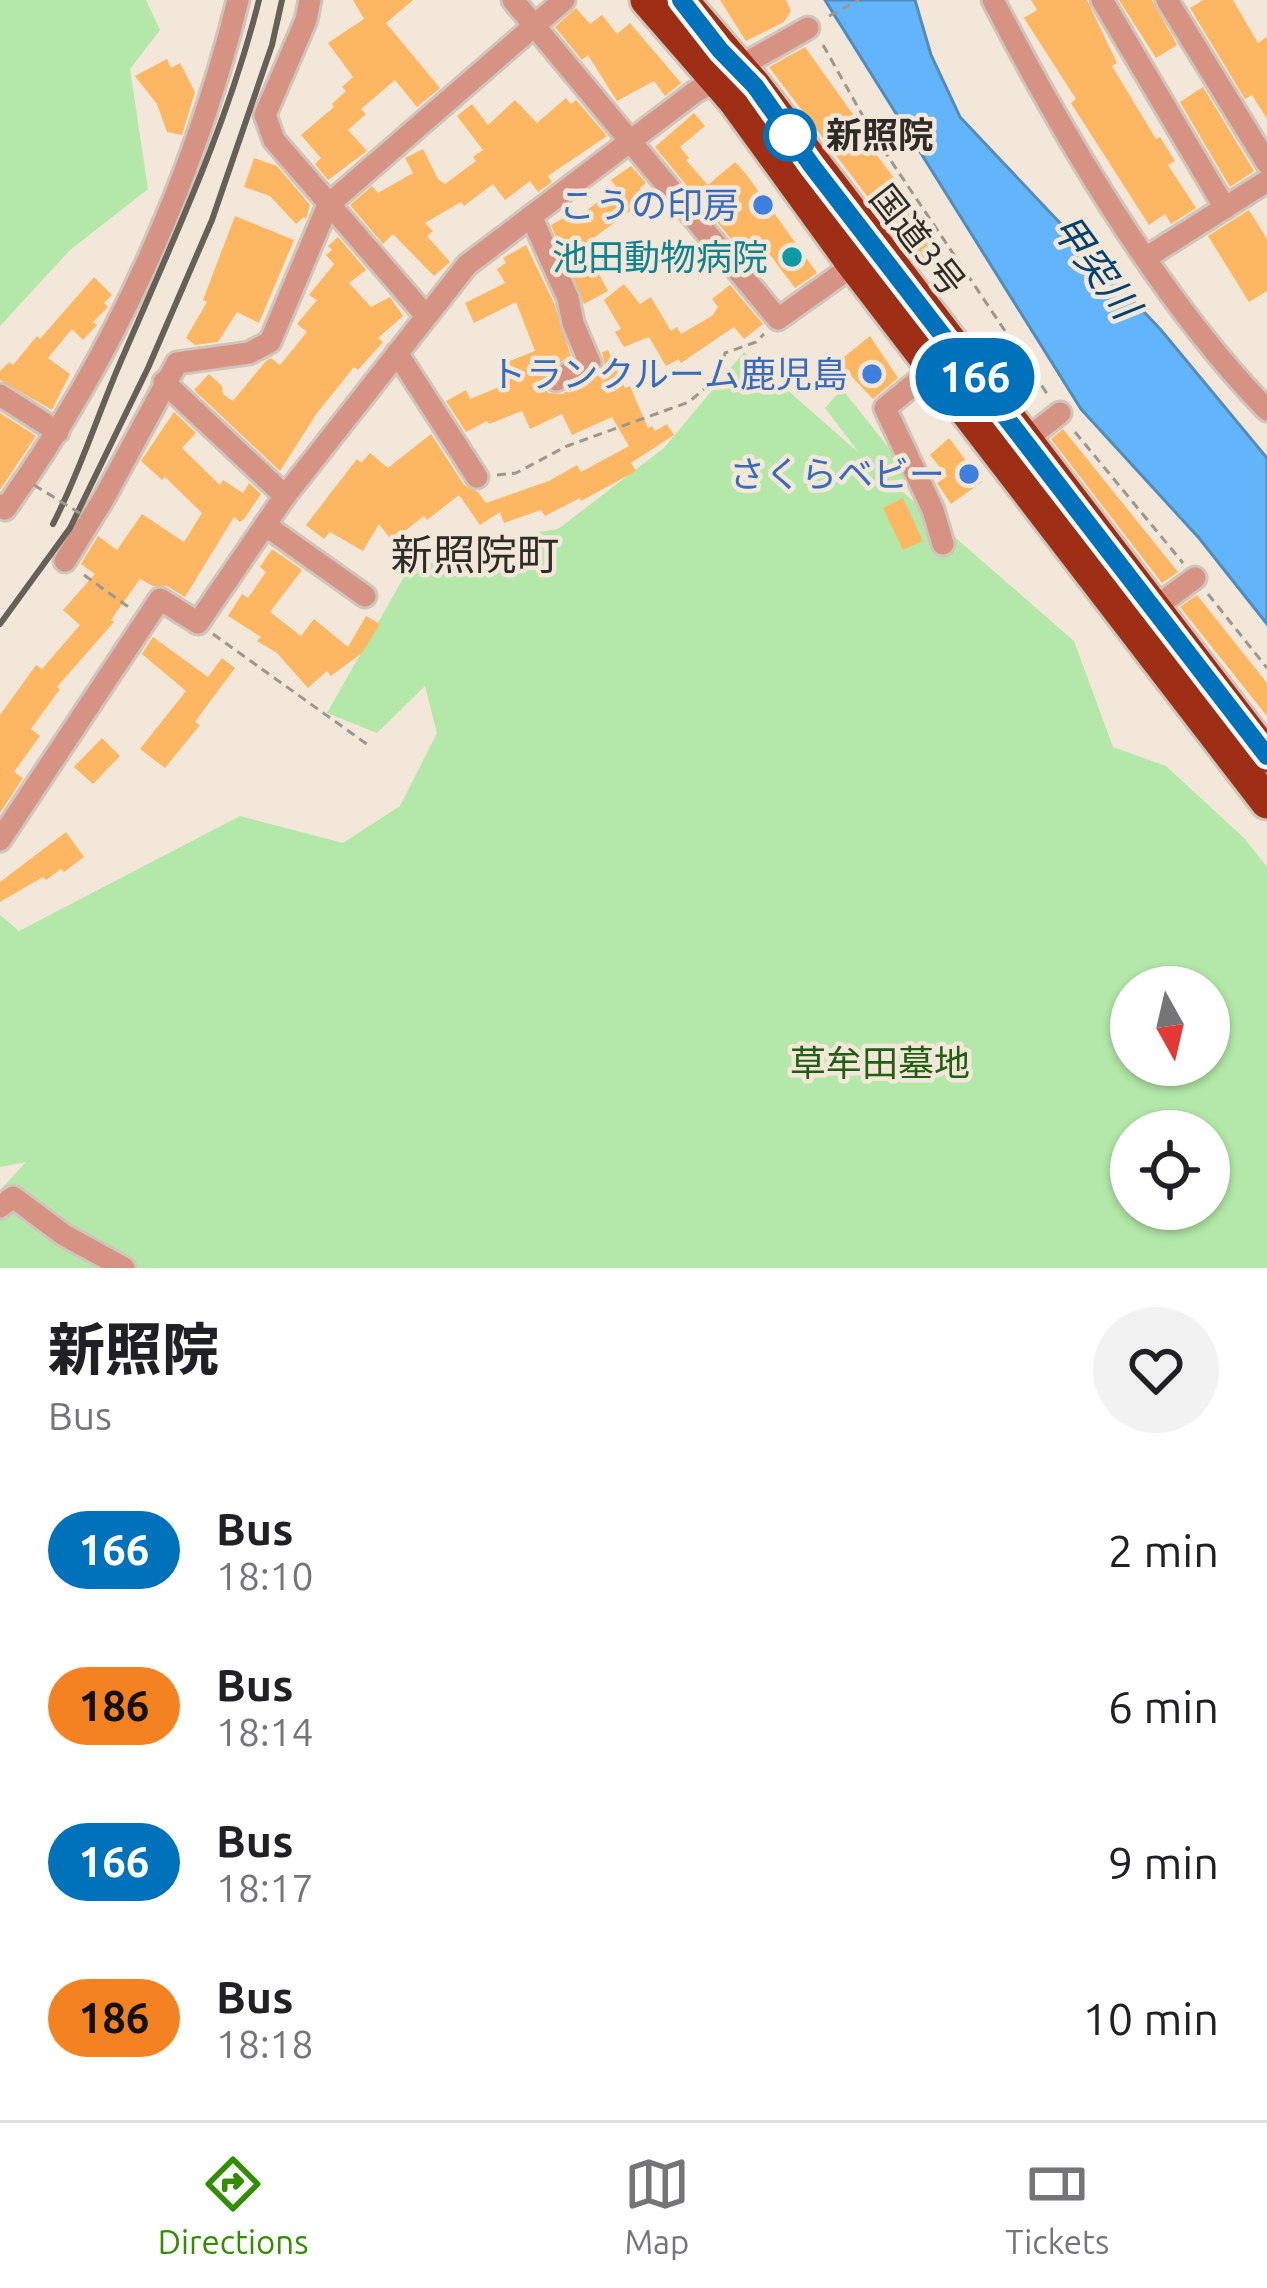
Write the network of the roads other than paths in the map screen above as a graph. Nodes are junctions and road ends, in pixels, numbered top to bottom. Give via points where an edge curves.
1 (238, 0) edge
2 (310, 0) edge
3 (513, 0) edge
4 (564, 0) edge
5 (647, 0) edge
6 (681, 0) edge
7 (993, 0) edge
8 (1102, 0) edge
9 (1167, 0) edge
10 (533, 25) junction
11 (808, 28) road end
12 (726, 74) junction
13 (629, 143) junction
14 (1267, 163) edge
15 (1267, 181) edge
16 (328, 205) junction
17 (1225, 208) junction
18 (531, 216) junction
19 (1147, 257) junction
20 (854, 265) junction
21 (426, 316) junction
22 (397, 352) junction
23 (934, 368) junction
24 (556, 380) dead end
25 (164, 382) junction
26 (0, 395) edge
27 (1267, 410) edge
28 (1060, 412) dead end
29 (58, 432) junction
30 (1024, 441) junction
31 (477, 477) road end
32 (285, 496) junction
33 (0, 505) edge
34 (265, 525) junction
35 (943, 544) dead end
36 (65, 561) road end
37 (1196, 578) dead end
38 (365, 596) dead end
39 (1153, 609) junction
40 (1267, 756) edge
41 (1267, 802) edge
42 (0, 840) edge
43 (7, 1202) edge
44 (124, 1268) edge

1 - 29 street via 150,253
2 - 16 street via 265,115 274,140
3 - 10 street
4 - 10 street
5 - 12 highway, 国道3号
6 - 12 highway, 国道3号
7 - 19 street
8 - 17 street
9 - 14 street
10 - 13 street
10 - 16 street
11 - 12 street
12 - 13 street
12 - 20 highway, 国道3号 via 735,101
12 - 30 highway, 国道3号
13 - 18 street
13 - 20 street via 778,320
15 - 17 street
16 - 21 street
16 - 25 street via 269,343 177,363
17 - 19 street
18 - 21 street via 467,265
18 - 24 street via 590,363
19 - 27 street
20 - 23 highway, 国道3号
21 - 22 street
22 - 31 street
22 - 32 street
23 - 35 street via 885,409
23 - 41 highway, 国道3号
25 - 32 street
25 - 36 street
26 - 29 street
28 - 30 street
29 - 33 street via 5,509
30 - 39 highway, 国道3号
32 - 34 street
34 - 38 street
34 - 42 street via 198,623 160,599
37 - 39 street
39 - 40 highway, 国道3号
43 - 44 street

